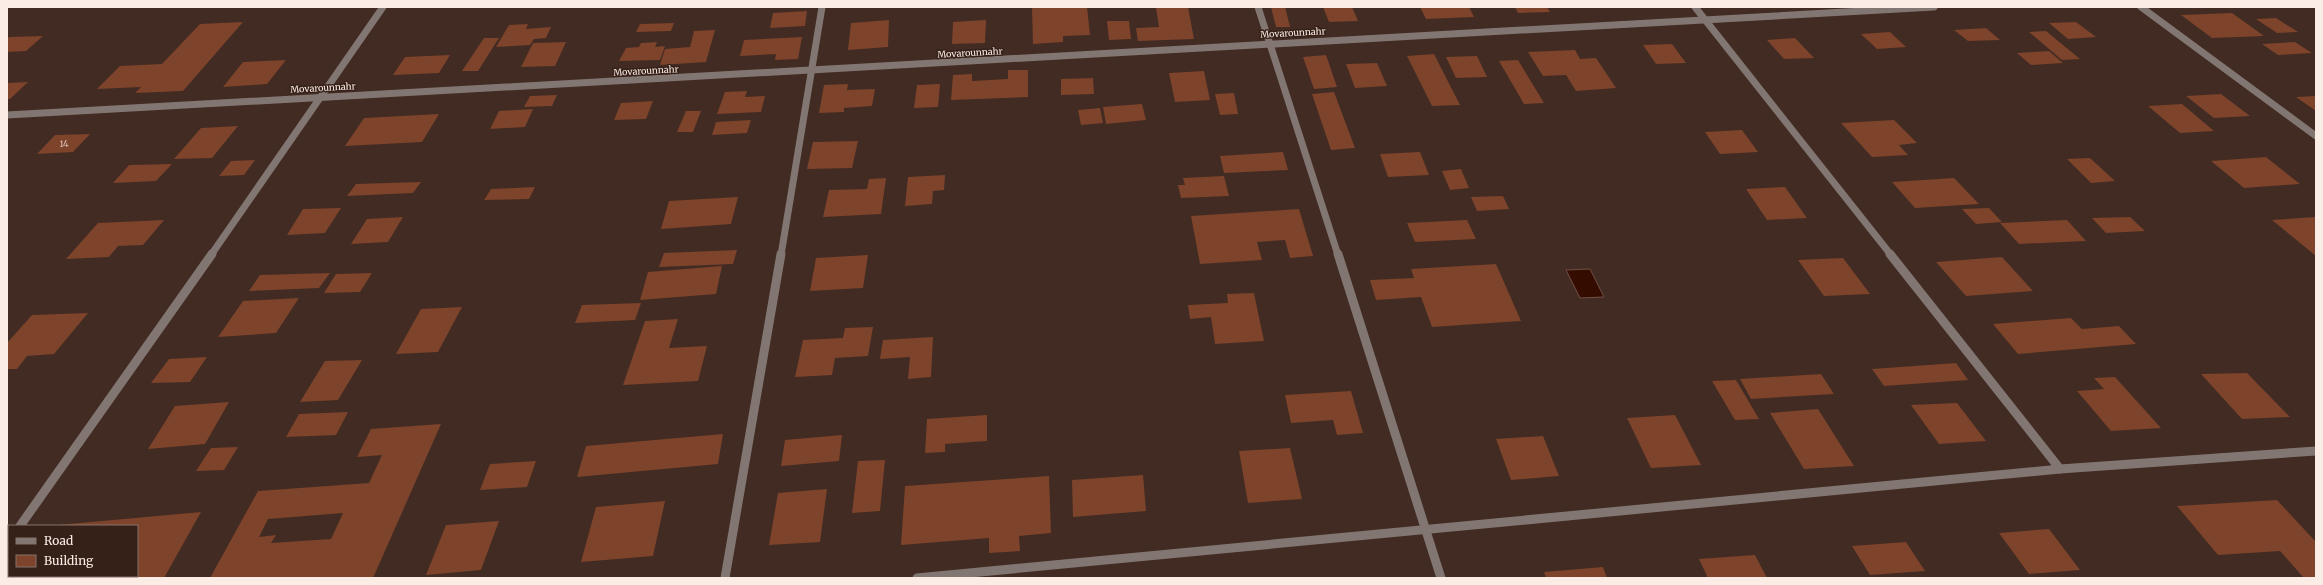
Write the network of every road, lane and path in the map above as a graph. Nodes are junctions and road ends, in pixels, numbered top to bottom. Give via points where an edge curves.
1 (383, 7) edge
2 (822, 7) edge
3 (1258, 7) edge
4 (1696, 7) edge
5 (1934, 7) edge
6 (2140, 7) edge
7 (1705, 19) junction
8 (1271, 44) junction
9 (813, 71) junction
10 (322, 97) junction
11 (7, 115) edge
12 (2316, 136) edge
13 (2316, 451) edge
14 (2060, 469) junction
15 (21, 525) edge
16 (1425, 528) junction
17 (725, 578) edge
18 (917, 578) edge
19 (1441, 578) edge

1 - 10 street
2 - 9 street
3 - 8 street
4 - 7 street
5 - 7 street, Movarounnahr
6 - 12 street
7 - 8 street, Movarounnahr
7 - 14 street
8 - 9 street, Movarounnahr
8 - 16 street
9 - 10 street, Movarounnahr
9 - 17 street
10 - 11 street, Movarounnahr
10 - 15 street
13 - 14 street
14 - 16 street
16 - 18 street
16 - 19 street

